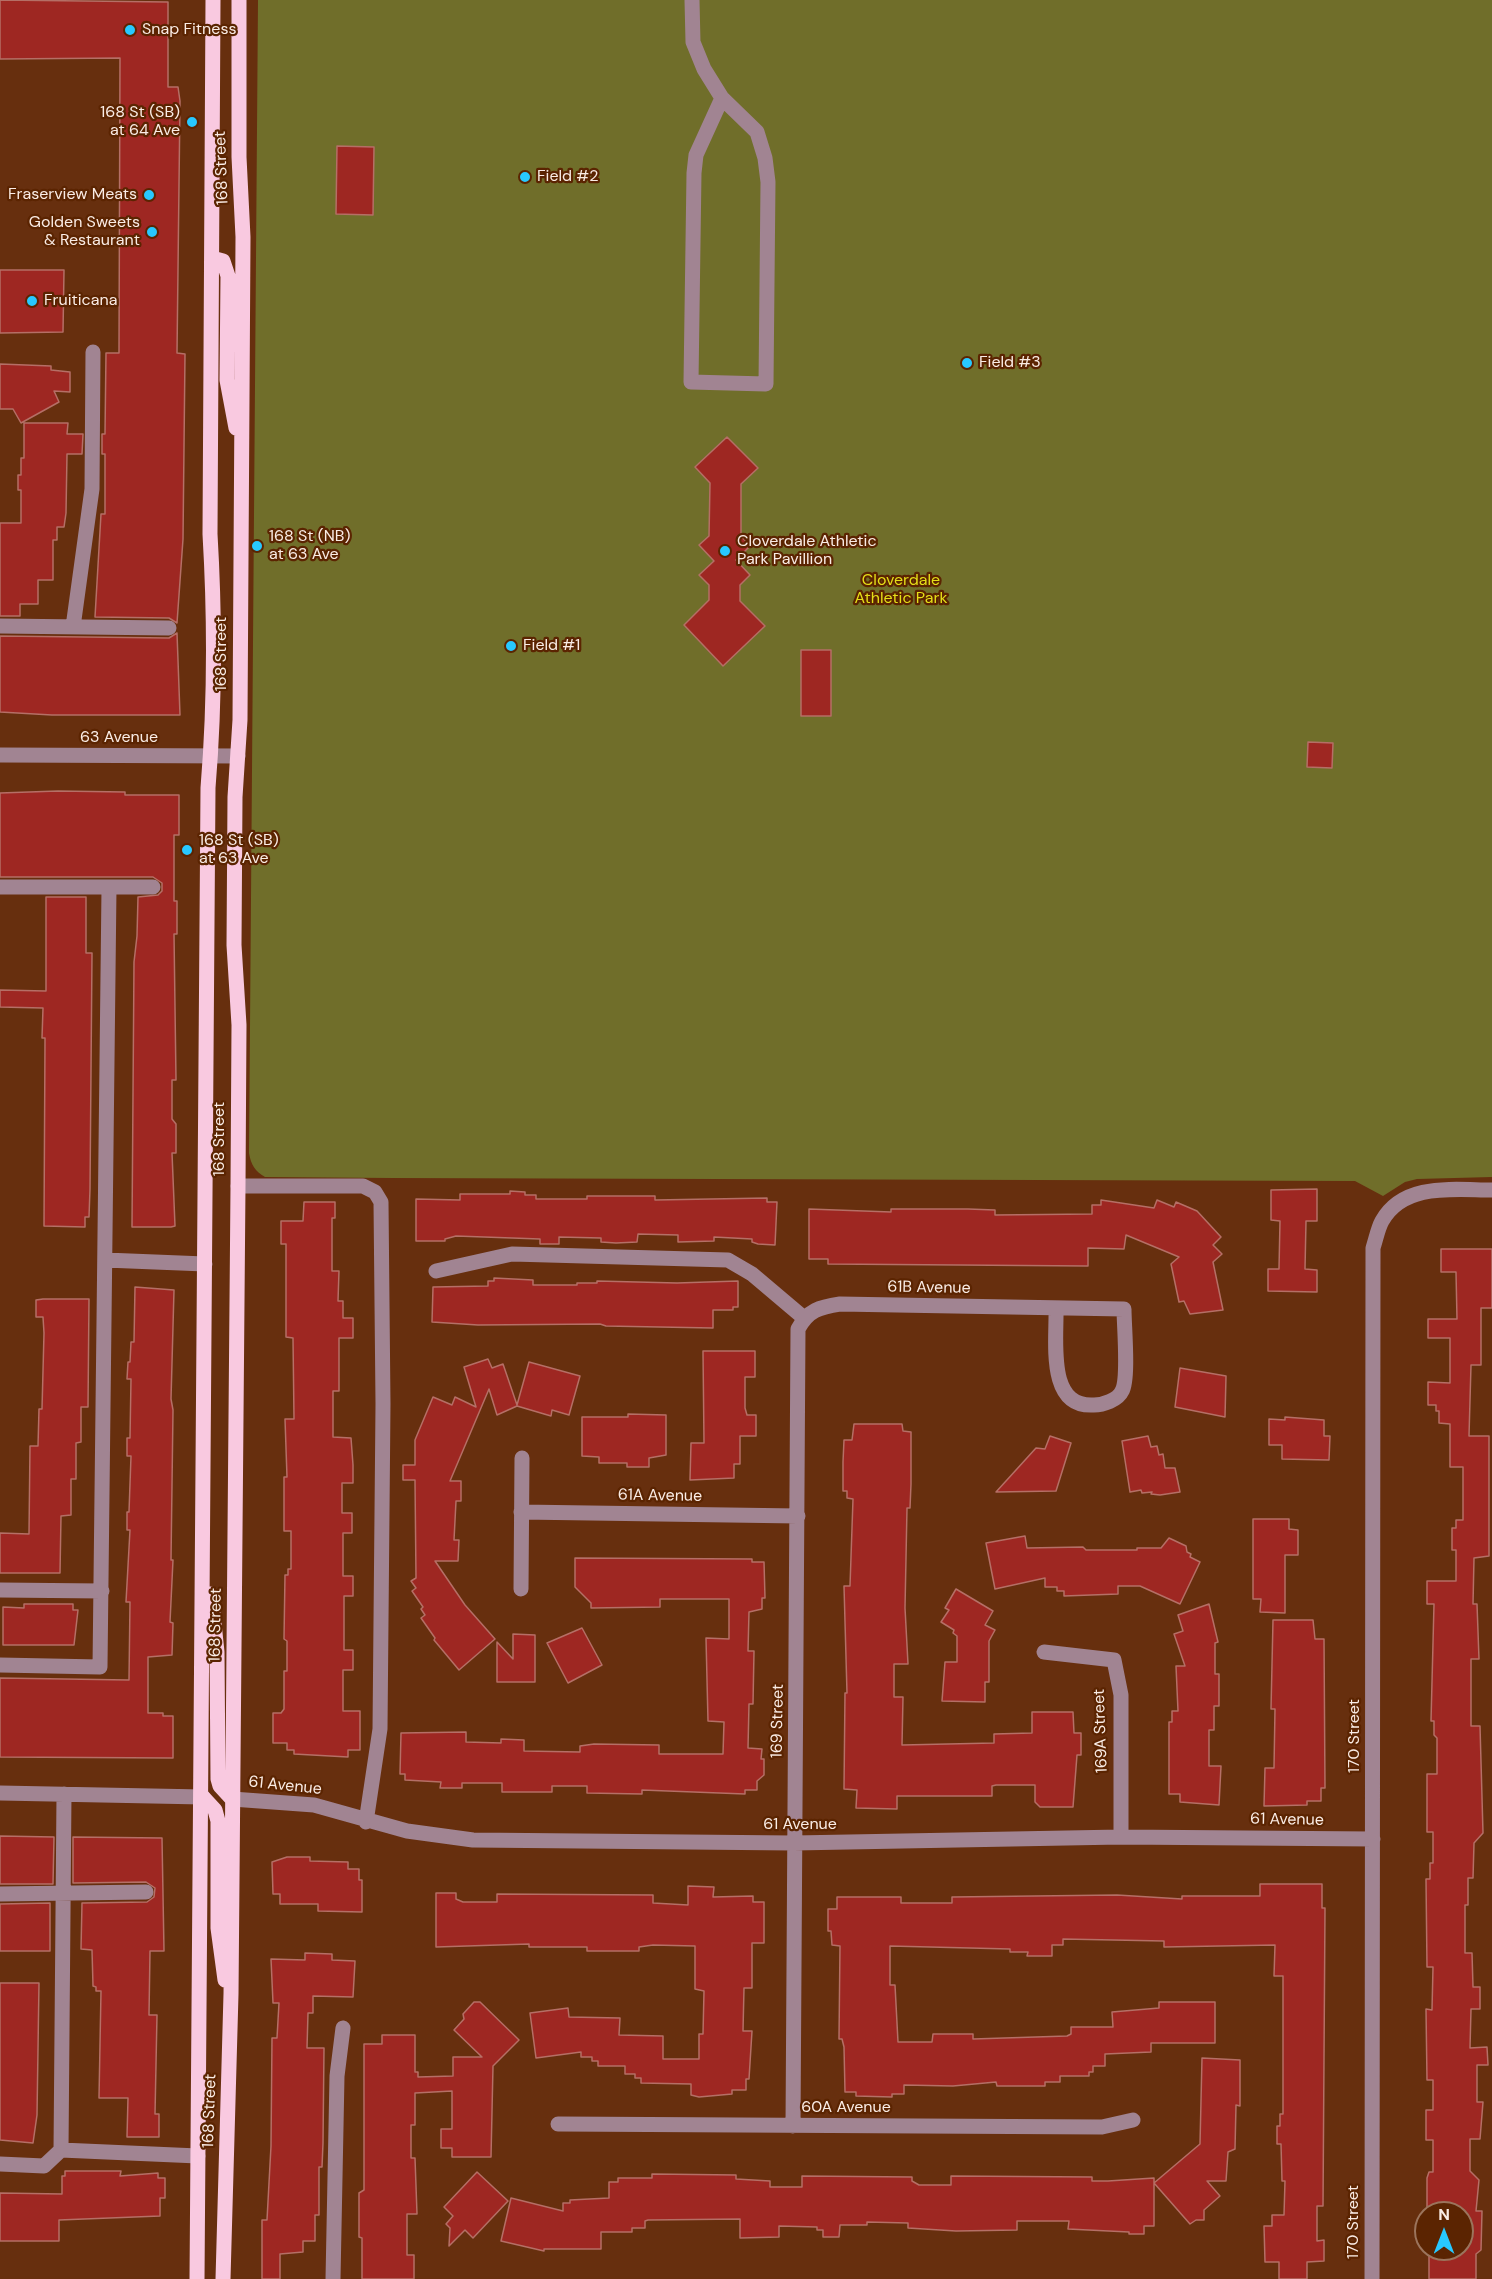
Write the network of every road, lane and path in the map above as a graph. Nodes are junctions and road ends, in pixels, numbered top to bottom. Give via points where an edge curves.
1 (213, 0) edge
2 (239, 0) edge
3 (692, 0) edge
4 (722, 98) junction
5 (212, 258) junction
6 (93, 352) dead end
7 (241, 437) junction
8 (0, 626) edge
9 (73, 627) junction
10 (169, 628) dead end
11 (0, 755) edge
12 (211, 755) junction
13 (238, 756) junction
14 (0, 887) edge
15 (110, 888) junction
16 (153, 888) dead end
17 (238, 1186) junction
18 (1492, 1191) edge
19 (105, 1260) junction
20 (205, 1264) junction
21 (436, 1271) dead end
22 (1056, 1308) junction
23 (804, 1318) junction
24 (522, 1458) dead end
25 (521, 1512) junction
26 (798, 1516) junction
27 (204, 1574) junction
28 (521, 1589) dead end
29 (0, 1590) edge
30 (102, 1591) junction
31 (1044, 1652) dead end
32 (0, 1665) edge
33 (0, 1794) edge
34 (64, 1794) junction
35 (202, 1797) junction
36 (232, 1799) junction
37 (366, 1822) junction
38 (1121, 1837) junction
39 (1373, 1839) junction
40 (794, 1843) junction
41 (146, 1892) dead end
42 (63, 1893) junction
43 (0, 1894) edge
44 (231, 1994) junction
45 (343, 2028) dead end
46 (1132, 2120) dead end
47 (558, 2124) dead end
48 (793, 2126) junction
49 (61, 2150) junction
50 (198, 2156) junction
51 (0, 2164) edge
52 (197, 2279) edge
53 (223, 2279) edge
54 (333, 2279) edge
55 (1372, 2279) edge

1 - 5 main road, 168 Street
2 - 7 main road, 168 Street
3 - 4 street via 693,42
4 - 4 street via 696,155 694,173 691,382 766,384 765,158 757,132
5 - 7 main road via 223,261 226,267 228,391
5 - 12 main road, 168 Street
6 - 9 street via 92,489
7 - 13 main road, 168 Street
8 - 9 street
9 - 10 street
11 - 12 street, 63 Avenue
12 - 13 street, 63 Avenue
12 - 20 main road, 168 Street
13 - 17 main road, 168 Street via 234,945 239,1025
14 - 15 street
15 - 16 street
15 - 19 street
17 - 36 main road, 168 Street
17 - 37 street via 363,1186 375,1192 381,1202 380,1730
18 - 39 street, 170 Street via 1428,1190 1399,1202 1382,1221 1373,1248
19 - 20 street
19 - 30 street
20 - 27 main road, 168 Street
21 - 23 street via 512,1254 728,1260 752,1274
22 - 22 street, 61B Avenue via 1058,1381 1065,1395 1094,1406 1111,1401 1122,1392 1125,1379 1124,1309
22 - 23 street, 61B Avenue via 840,1304 818,1307
23 - 26 street, 169 Street via 796,1344
24 - 25 street
25 - 26 street, 61A Avenue
25 - 28 street
26 - 40 street, 169 Street
27 - 35 main road, 168 Street
27 - 36 main road via 216,1633 218,1779
29 - 30 street
30 - 32 street via 100,1667
31 - 38 street, 169A Street via 1114,1660 1120,1695
33 - 34 street
34 - 35 street
34 - 42 street
35 - 44 main road via 215,1810 218,1821 219,1950
35 - 50 main road, 168 Street
36 - 37 street, 61 Avenue via 314,1805
36 - 44 main road, 168 Street
37 - 40 street, 61 Avenue via 452,1839
38 - 39 street, 61 Avenue
38 - 40 street, 61 Avenue
39 - 55 street, 170 Street
40 - 48 street, 169 Street
41 - 42 street
42 - 43 street
42 - 49 street
44 - 53 main road, 168 Street
45 - 54 street via 337,2076
46 - 48 street, 60A Avenue via 1102,2127
47 - 48 street, 60A Avenue
49 - 50 street
49 - 51 street via 44,2166
50 - 52 main road, 168 Street

